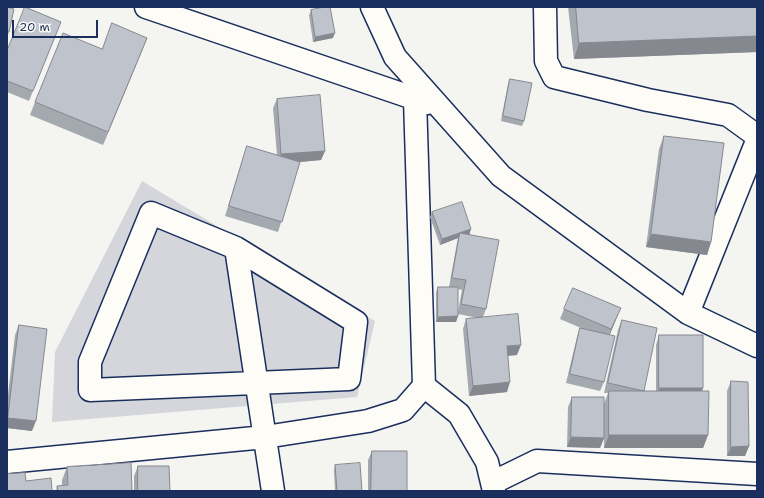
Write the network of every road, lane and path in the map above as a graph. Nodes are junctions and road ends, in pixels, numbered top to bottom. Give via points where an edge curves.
1 (146, 7) edge
2 (372, 7) edge
3 (545, 7) edge
4 (415, 99) junction
5 (439, 106) junction
6 (757, 136) edge
7 (757, 141) edge
8 (236, 248) junction
9 (688, 313) junction
10 (757, 346) edge
11 (256, 382) junction
12 (424, 386) junction
13 (265, 437) junction
14 (7, 462) edge
15 (757, 474) edge
16 (493, 487) edge
17 (273, 491) edge

1 - 4 street
2 - 5 street via 395,57
3 - 6 street via 546,61 554,77 648,100 728,115
4 - 5 street
4 - 12 street
5 - 9 street via 501,176
7 - 9 street
8 - 11 street
8 - 11 street via 356,322 349,379
8 - 11 street via 151,213 90,362 90,390
9 - 10 street
11 - 13 street
12 - 13 street via 403,410 368,421
12 - 16 street via 459,414 487,462
13 - 14 street
13 - 17 street
15 - 16 street via 537,460

